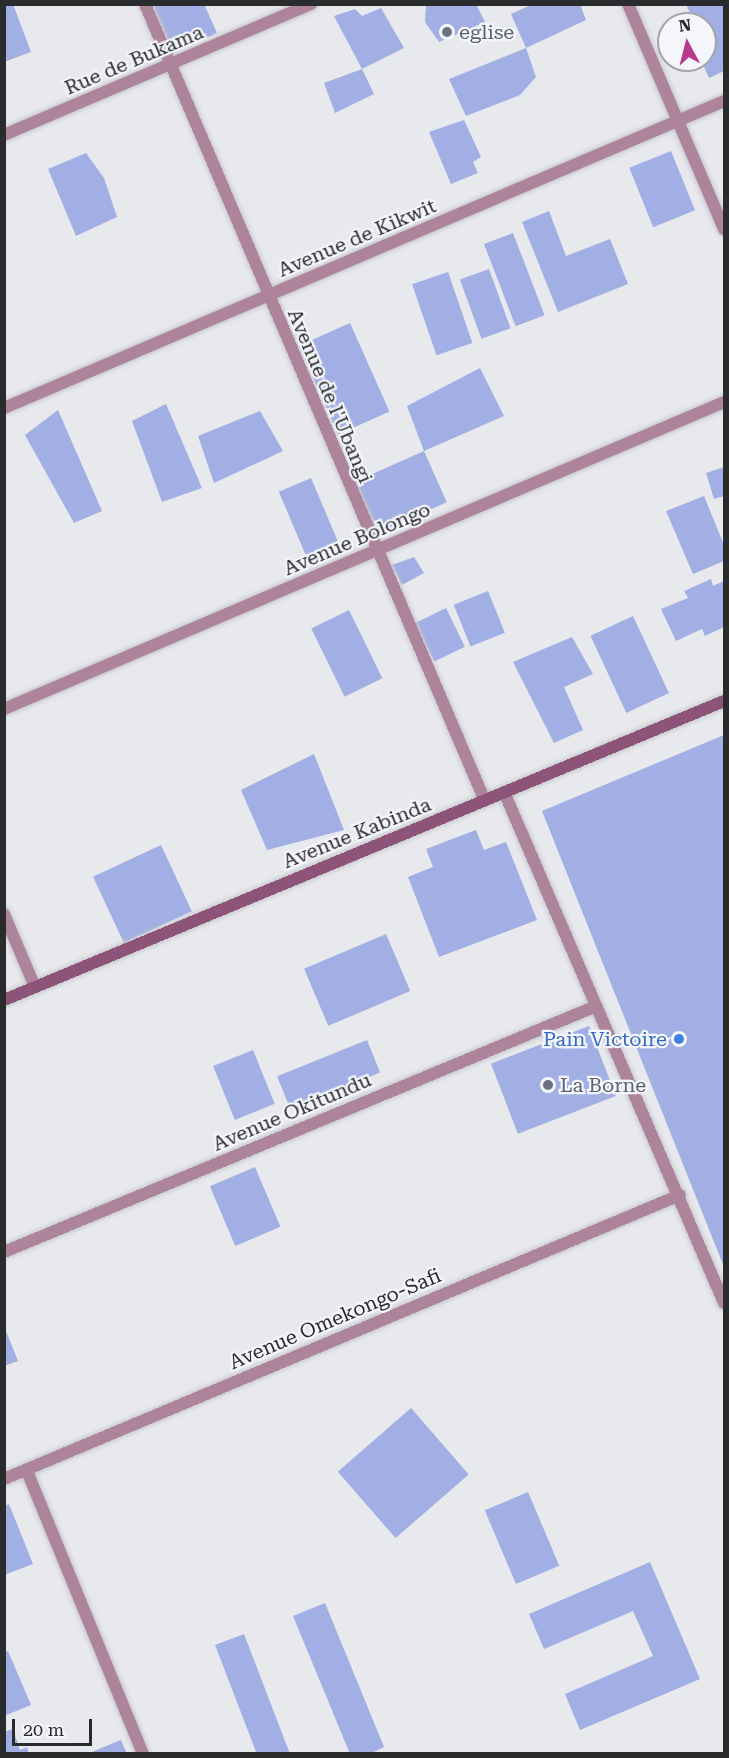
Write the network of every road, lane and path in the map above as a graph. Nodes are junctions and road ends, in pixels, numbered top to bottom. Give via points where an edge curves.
1 (145, 4) edge
2 (311, 4) edge
3 (628, 4) edge
4 (171, 66) junction
5 (724, 101) edge
6 (680, 119) junction
7 (4, 135) edge
8 (724, 229) edge
9 (267, 298) junction
10 (724, 402) edge
11 (4, 408) edge
12 (376, 552) junction
13 (724, 701) edge
14 (4, 709) edge
15 (505, 794) junction
16 (485, 801) junction
17 (4, 914) edge
18 (35, 987) junction
19 (4, 1000) edge
20 (594, 1007) junction
21 (680, 1195) junction
22 (4, 1252) edge
23 (724, 1303) edge
24 (27, 1471) junction
25 (4, 1479) edge
26 (143, 1754) edge

1 - 4 street, Avenue de l'Ubangi
2 - 4 street, Rue de Bukama
3 - 6 street
4 - 7 street, Rue de Bukama
4 - 9 street, Avenue de l'Ubangi
5 - 6 street, Avenue de Kikwit
6 - 8 street
6 - 9 street, Avenue de Kikwit
9 - 11 street, Avenue de Kikwit
9 - 12 street, Avenue de l'Ubangi
10 - 12 street, Avenue Bolongo
12 - 14 street, Avenue Bolongo
12 - 16 street, Avenue de l'Ubangi
13 - 15 street, Avenue Kabinda
15 - 16 street, Avenue Kabinda
15 - 20 street
16 - 18 street, Avenue Kabinda
17 - 18 street
18 - 19 street, Avenue Kabinda
20 - 21 street
20 - 22 street, Avenue Okitundu
21 - 23 street
21 - 24 street, Avenue Omekongo-Safi
24 - 25 street, Avenue Omekongo-Safi
24 - 26 street

